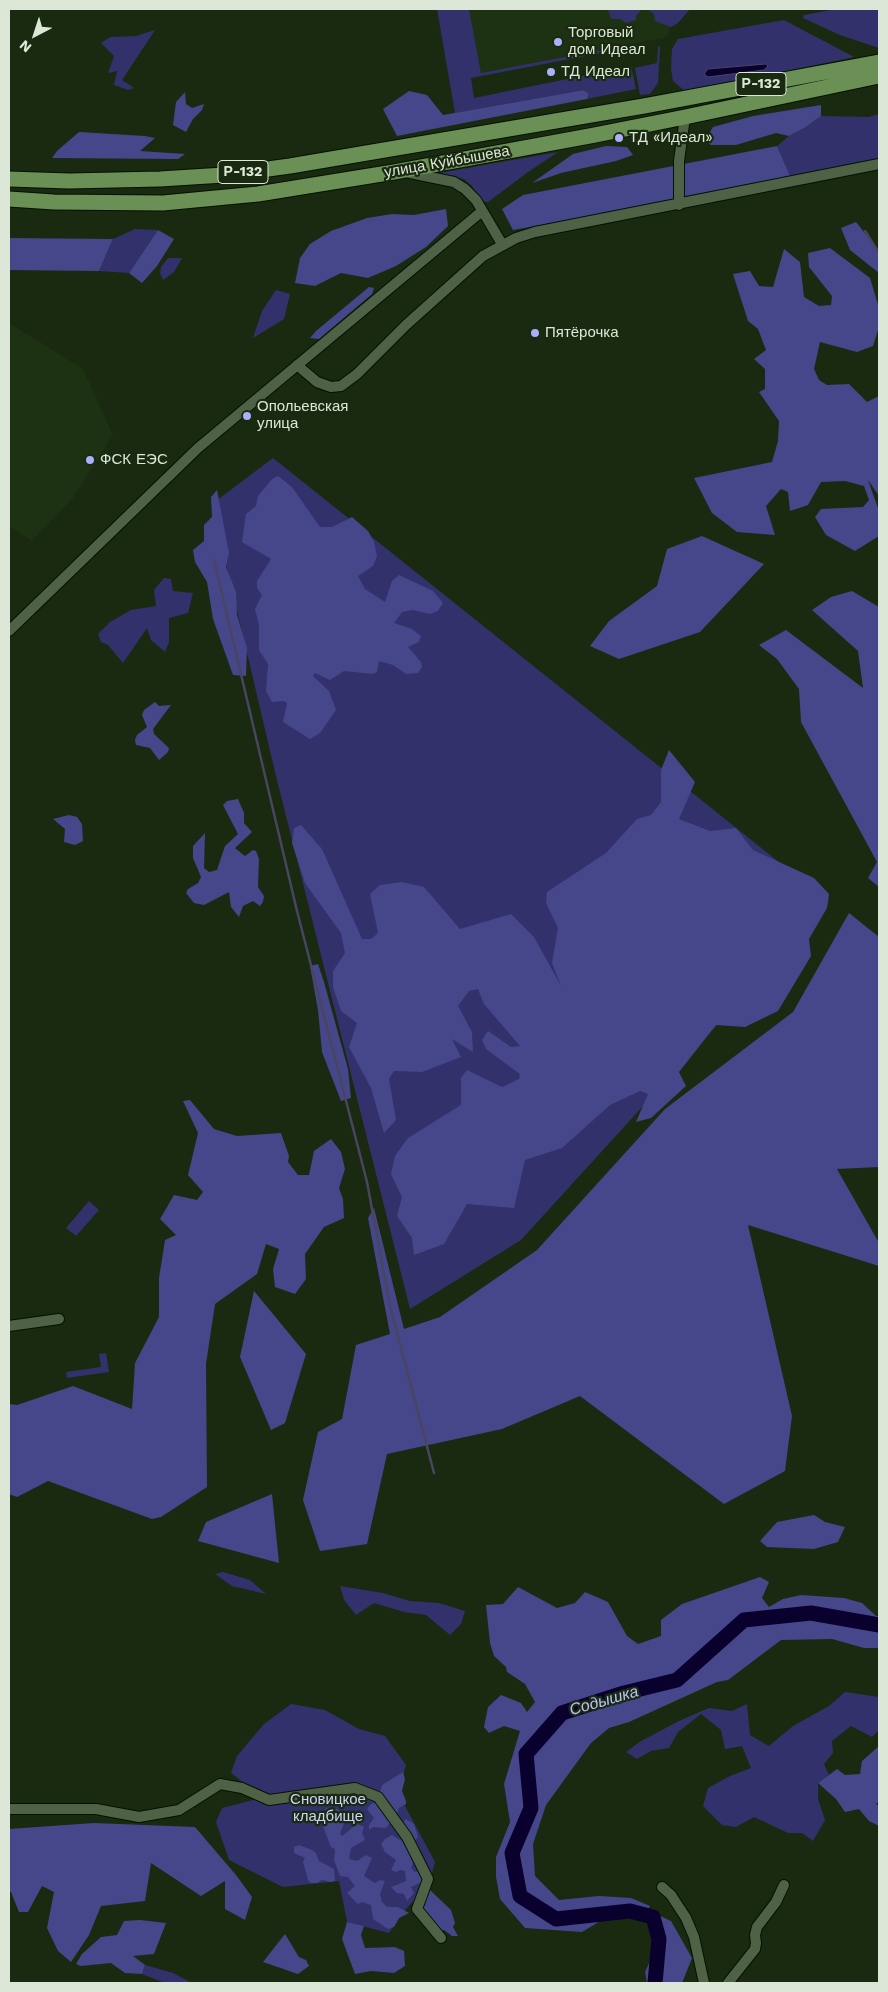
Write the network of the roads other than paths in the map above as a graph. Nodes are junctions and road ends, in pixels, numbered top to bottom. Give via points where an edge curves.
1 (879, 62) edge
2 (879, 76) edge
3 (685, 118) junction
4 (879, 164) edge
5 (394, 172) junction
6 (9, 178) edge
7 (9, 199) edge
8 (678, 205) junction
9 (481, 212) junction
10 (502, 244) junction
11 (297, 365) junction
12 (9, 631) edge
13 (59, 1319) dead end
14 (9, 1326) edge
15 (9, 1809) edge
16 (784, 1885) dead end
17 (662, 1887) dead end
18 (441, 1938) dead end
19 (704, 1983) edge
20 (728, 1983) edge

1 - 6 highway, улица Куйбышева / Р-132 via 644,106 233,174 68,181
2 - 3 highway, улица Куйбышева / Р-132
3 - 5 highway, улица Куйбышева / Р-132
3 - 8 street
4 - 8 street
5 - 7 highway, улица Куйбышева / Р-132 via 258,194 162,203
5 - 9 street via 417,173 454,182 476,200
8 - 10 street via 535,232
9 - 10 street
9 - 11 street
10 - 11 street via 483,256 341,386 331,387 317,382
11 - 12 street via 191,454
13 - 14 street
15 - 18 street via 96,1810 138,1817 179,1810 220,1784 242,1788 269,1800 355,1788 378,1797 407,1836 428,1879 417,1908
16 - 20 street via 757,1928 755,1950
17 - 19 street via 686,1918 694,1937

